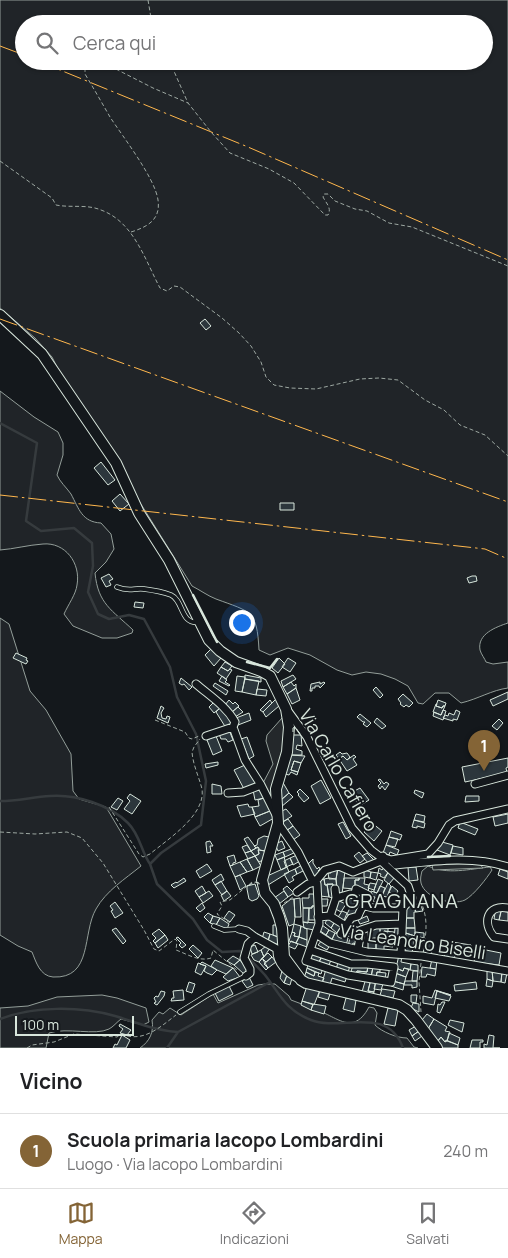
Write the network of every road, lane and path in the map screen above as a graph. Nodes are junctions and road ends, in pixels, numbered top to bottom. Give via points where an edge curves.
1 (148, 0) edge
2 (150, 15) edge
3 (85, 70) edge
4 (118, 70) edge
5 (174, 70) edge
6 (188, 103) junction
7 (0, 161) edge
8 (131, 232) junction
9 (508, 266) edge
10 (0, 315) edge
11 (508, 456) edge
12 (117, 587) dead end
13 (200, 622) junction
14 (196, 684) dead end
15 (286, 709) junction
16 (155, 720) dead end
17 (233, 727) junction
18 (202, 736) junction
19 (508, 776) edge
20 (475, 784) dead end
21 (261, 786) junction
22 (228, 793) dead end
23 (109, 807) dead end
24 (508, 809) edge
25 (278, 819) junction
26 (0, 832) edge
27 (382, 858) junction
28 (391, 860) junction
29 (508, 867) edge
30 (262, 880) junction
31 (315, 882) junction
32 (335, 890) dead end
33 (297, 892) joint
34 (336, 898) junction
35 (365, 906) junction
36 (403, 908) junction
37 (508, 908) edge
38 (277, 909) junction
39 (330, 916) junction
40 (318, 917) junction
41 (402, 924) junction
42 (214, 926) dead end
43 (346, 926) junction
44 (238, 929) junction
45 (316, 934) junction
46 (341, 934) dead end
47 (255, 937) junction
48 (508, 939) edge
49 (358, 949) junction
50 (310, 950) junction
51 (401, 954) junction
52 (237, 970) dead end
53 (508, 971) edge
54 (246, 976) joint
55 (301, 980) junction
56 (180, 1012) joint
57 (27, 1048) edge
58 (437, 1048) edge

1 - 2 path
3 - 8 path via 142,165 158,200 153,222
4 - 6 path
5 - 6 path
6 - 9 path via 230,153 294,183 325,215 330,212 322,197 328,194 389,223 412,227
7 - 8 path via 52,198 56,206 102,210
8 - 11 path via 160,288 167,291 174,286 180,287 222,318 251,346 266,377 274,385 316,389 360,379 398,380 444,410 460,425 485,435
10 - 13 main road via 42,354 116,463 139,513 170,560
12 - 13 lane via 171,595 178,601 186,618
13 - 15 main road via 209,640 220,651 236,662 270,676
14 - 17 street via 230,714 235,722
15 - 25 main road via 289,727 287,752 276,789
15 - 27 street, Via Carlo Cafiero via 307,737 352,828
16 - 18 path via 192,738
17 - 18 street
17 - 21 street via 245,760
18 - 23 path via 192,757 202,791 197,812 150,854 144,857 139,854
19 - 20 street
21 - 22 street
21 - 25 street
24 - 28 street via 455,821 428,854
25 - 30 main road
25 - 31 street
26 - 52 path via 67,832 82,838 103,863 154,949 159,951 175,939 176,950 207,960 213,950
27 - 28 street, Via Carlo Cafiero
27 - 31 street via 353,872 339,866 325,870
27 - 36 street via 408,886 412,898
28 - 29 street, Via Carlo Cafiero via 396,865 485,861
30 - 38 main road via 265,893
30 - 44 path via 255,880 227,902 220,902 222,906 217,914
31 - 33 street
31 - 40 street via 318,884
32 - 34 street
33 - 38 path
34 - 35 street via 355,895 356,889 368,895
34 - 39 street
35 - 36 street
35 - 43 street
36 - 41 street
37 - 48 street via 497,907 491,912 488,925 494,938
38 - 55 main road via 284,957
39 - 40 street
39 - 43 street
40 - 45 street
41 - 49 street via 376,925 361,930
41 - 51 street
42 - 44 lane via 224,930
43 - 46 street
44 - 47 street
45 - 49 street, Via Leandro Biselli via 330,943
45 - 50 street
47 - 54 street via 248,944 244,958 250,969
47 - 55 street via 277,949 278,961 288,973
49 - 51 street, Via Leandro Biselli
50 - 50 street via 306,961 348,975 391,982 394,967 351,964
51 - 53 street, Via Leandro Biselli
54 - 56 lane
55 - 58 main road via 330,990 399,1005 416,1020
56 - 57 path via 140,1037 74,1034

